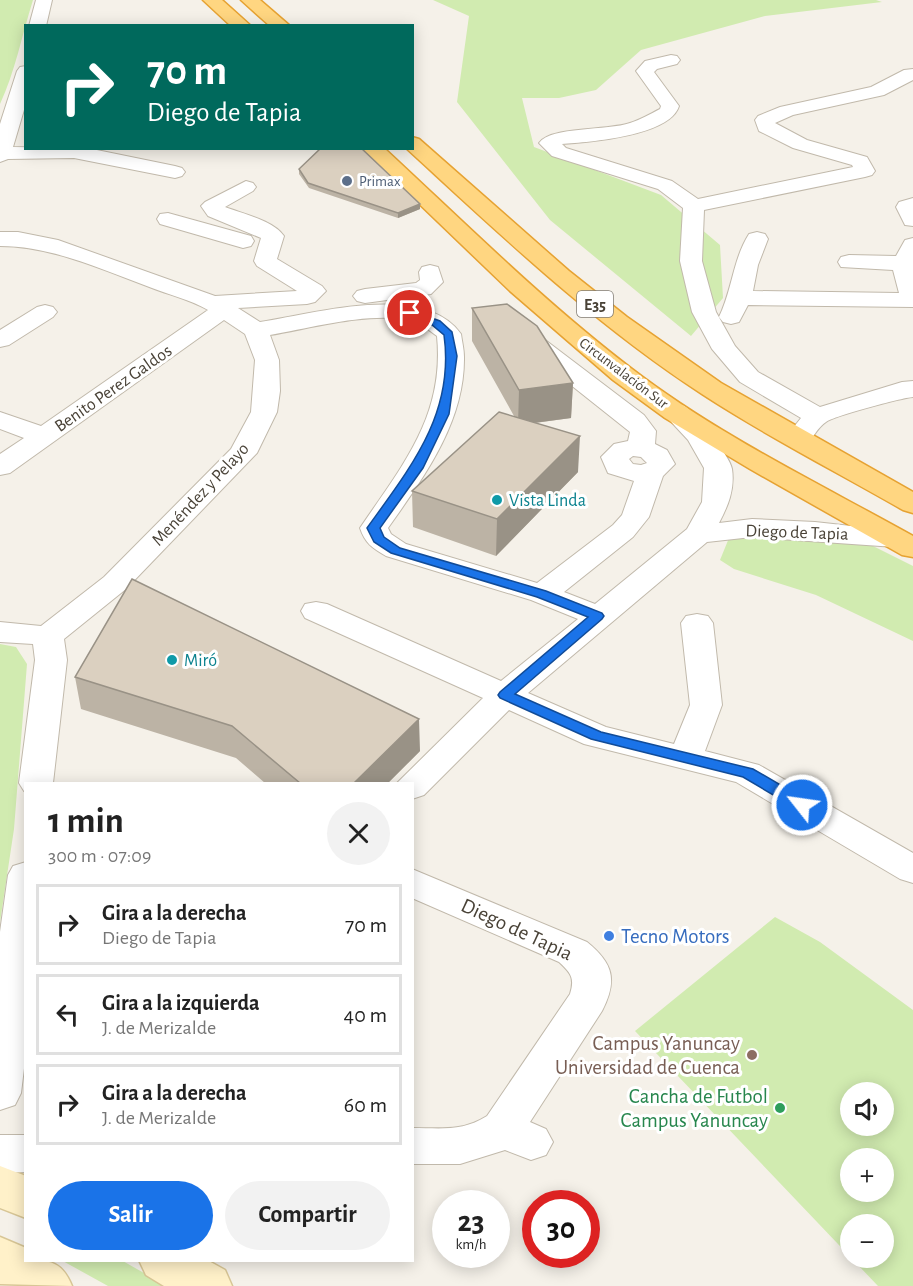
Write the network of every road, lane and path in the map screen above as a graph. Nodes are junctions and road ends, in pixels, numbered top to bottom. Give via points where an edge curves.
1 (44, 0) edge
2 (212, 0) edge
3 (250, 0) edge
4 (38, 24) edge
5 (240, 24) edge
6 (279, 24) edge
7 (671, 60) dead end
8 (910, 74) dead end
9 (22, 98) edge
10 (414, 145) edge
11 (373, 150) edge
12 (1, 154) edge
13 (175, 172) dead end
14 (246, 187) dead end
15 (913, 204) edge
16 (694, 206) junction
17 (168, 219) dead end
18 (913, 220) edge
19 (0, 239) edge
20 (757, 239) dead end
21 (270, 247) junction
22 (908, 254) edge
23 (849, 262) dead end
24 (429, 272) dead end
25 (307, 297) junction
26 (740, 298) junction
27 (219, 306) junction
28 (45, 312) dead end
29 (503, 326) edge
30 (256, 330) junction
31 (0, 340) edge
32 (720, 342) junction
33 (913, 389) edge
34 (675, 412) junction
35 (817, 416) junction
36 (0, 420) edge
37 (45, 436) junction
38 (798, 438) junction
39 (0, 467) edge
40 (913, 504) edge
41 (699, 534) junction
42 (904, 543) edge
43 (542, 594) junction
44 (316, 611) dead end
45 (598, 616) junction
46 (697, 623) dead end
47 (0, 632) edge
48 (48, 636) junction
49 (506, 695) junction
50 (685, 758) junction
51 (36, 782) edge
52 (414, 785) edge
53 (913, 870) edge
54 (414, 883) edge
55 (24, 892) edge
56 (0, 1093) edge
57 (414, 1146) edge
58 (24, 1153) edge
59 (0, 1154) edge
60 (0, 1186) edge
61 (24, 1197) edge
62 (0, 1259) edge
63 (166, 1262) edge
64 (48, 1286) edge
65 (208, 1286) edge

1 - 4 street
2 - 5 highway
3 - 6 highway
7 - 16 street via 651,65 645,71 670,106 668,112 636,128 549,143 560,152 665,185
8 - 16 street via 877,91 786,111 765,120 766,127 800,144 860,161 865,171
9 - 12 street
10 - 38 highway, E35 via 618,322 712,389
11 - 34 highway, Circunvalación Sur / E35 via 585,345
12 - 13 street via 74,152
14 - 21 street via 212,206 273,236
15 - 18 street via 907,207
16 - 32 street via 691,261 704,312
17 - 21 street
19 - 27 street via 50,245
20 - 26 street
21 - 25 street via 265,261 314,291
22 - 23 street
22 - 26 street via 913,300
24 - 25 street via 432,282 423,289 343,298
25 - 27 street
26 - 32 street
27 - 30 street
27 - 37 street, Benito Perez Galdos
28 - 31 street
29 - 43 street via 533,342 643,431 646,460 635,517 623,531
30 - 43 street via 376,312 410,313 436,323 449,334 452,356 444,414 417,468 374,528 378,539 396,550
30 - 48 street, Menéndez y Pelayo via 267,360 267,391 261,422 243,453 115,583
32 - 35 street via 749,377
33 - 35 street
34 - 41 street via 699,436 718,468 716,502
34 - 42 highway, Circunvalación Sur / E35
35 - 38 street
36 - 37 street
37 - 39 street, Benito Perez Galdos
38 - 40 highway, E35
41 - 42 street, Diego de Tapia via 752,528 816,531
41 - 45 street
43 - 45 street
44 - 49 street
45 - 49 street
46 - 50 street via 706,705
47 - 48 street
48 - 51 street via 51,660
49 - 50 street via 596,736
49 - 52 street
50 - 53 street via 747,773
54 - 57 street, Diego de Tapia via 573,952 593,974 594,987 517,1135 470,1146
55 - 56 street
58 - 59 street
60 - 61 main road
62 - 64 main road
63 - 65 main road

